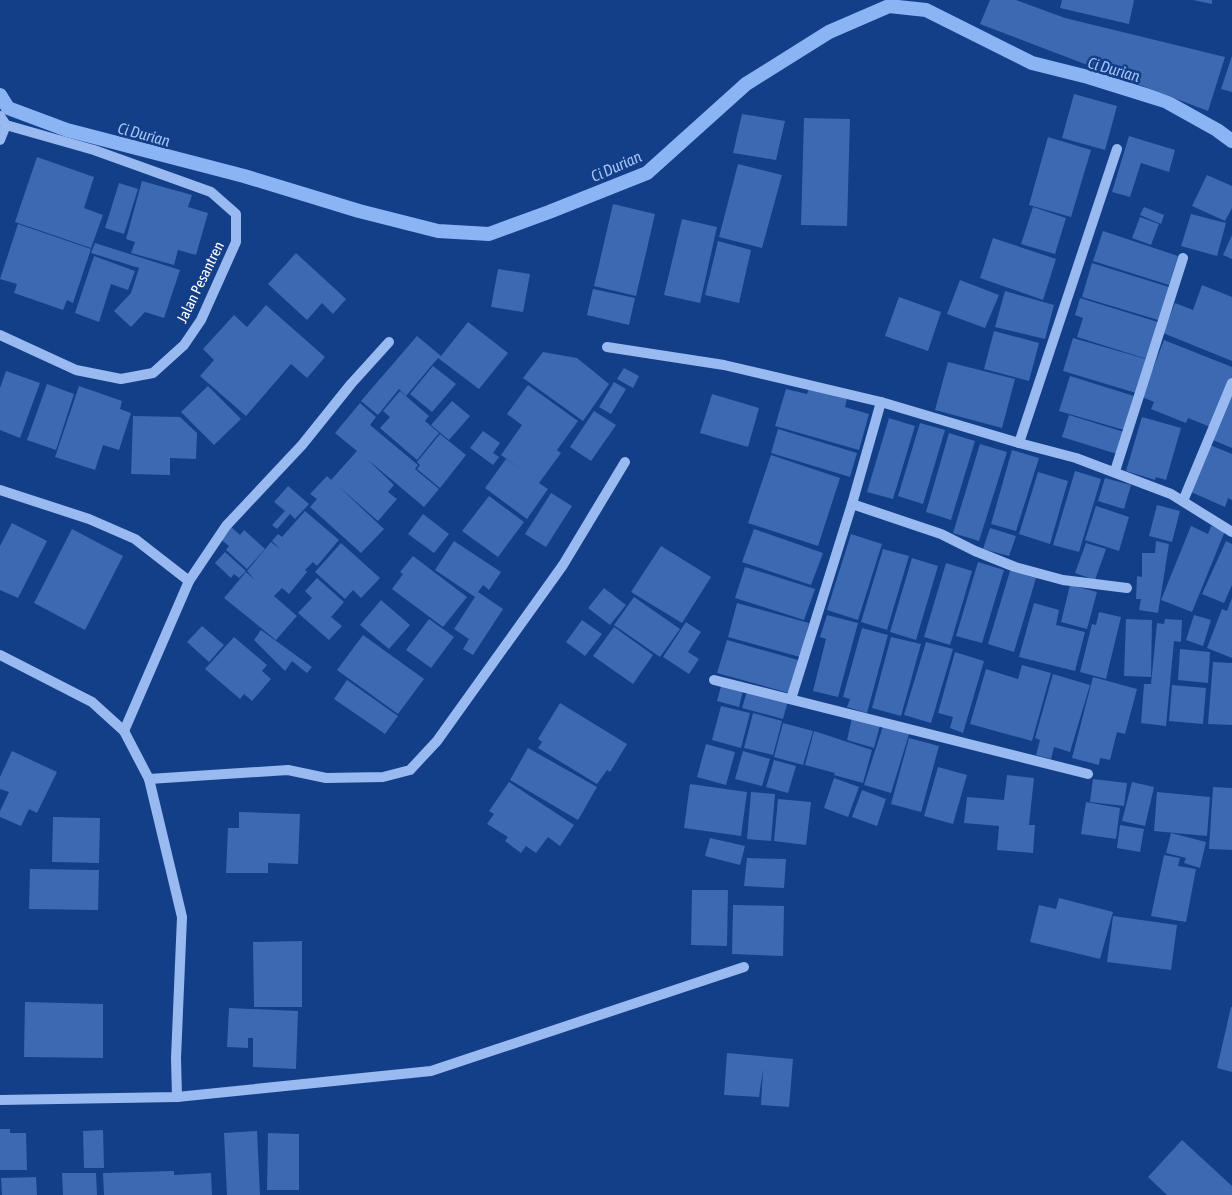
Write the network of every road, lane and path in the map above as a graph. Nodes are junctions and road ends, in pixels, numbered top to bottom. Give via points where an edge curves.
1 (3, 121) edge
2 (0, 140) edge
3 (1117, 149) dead end
4 (1183, 258) dead end
5 (0, 335) edge
6 (389, 342) dead end
7 (607, 347) dead end
8 (1232, 383) edge
9 (881, 402) junction
10 (1019, 443) junction
11 (625, 462) dead end
12 (1114, 471) junction
13 (0, 490) edge
14 (1183, 501) junction
15 (852, 504) junction
16 (1232, 532) edge
17 (189, 581) junction
18 (1127, 588) dead end
19 (0, 654) edge
20 (714, 680) dead end
21 (790, 699) junction
22 (124, 731) junction
23 (1088, 774) dead end
24 (149, 779) junction
25 (744, 967) dead end
26 (177, 1097) junction
27 (0, 1100) edge

1 - 2 street
1 - 5 street, Jalan Pesantren via 212,192 236,214 236,242 201,320 184,345 153,373 121,379 76,370
3 - 10 street
4 - 12 street
6 - 17 street via 302,445 226,526
7 - 9 street via 724,365
8 - 14 street
9 - 10 street
9 - 15 street
10 - 12 street
11 - 24 street via 563,565 437,741 410,770 383,777 326,778 288,770
12 - 14 street
13 - 17 street via 89,519 135,539
14 - 16 street
15 - 18 street via 941,534 1015,567 1063,580
15 - 21 street
17 - 22 street
19 - 22 street via 92,702
20 - 21 street
21 - 23 street
22 - 24 street
24 - 26 street via 182,918
25 - 26 street via 431,1071
26 - 27 street

